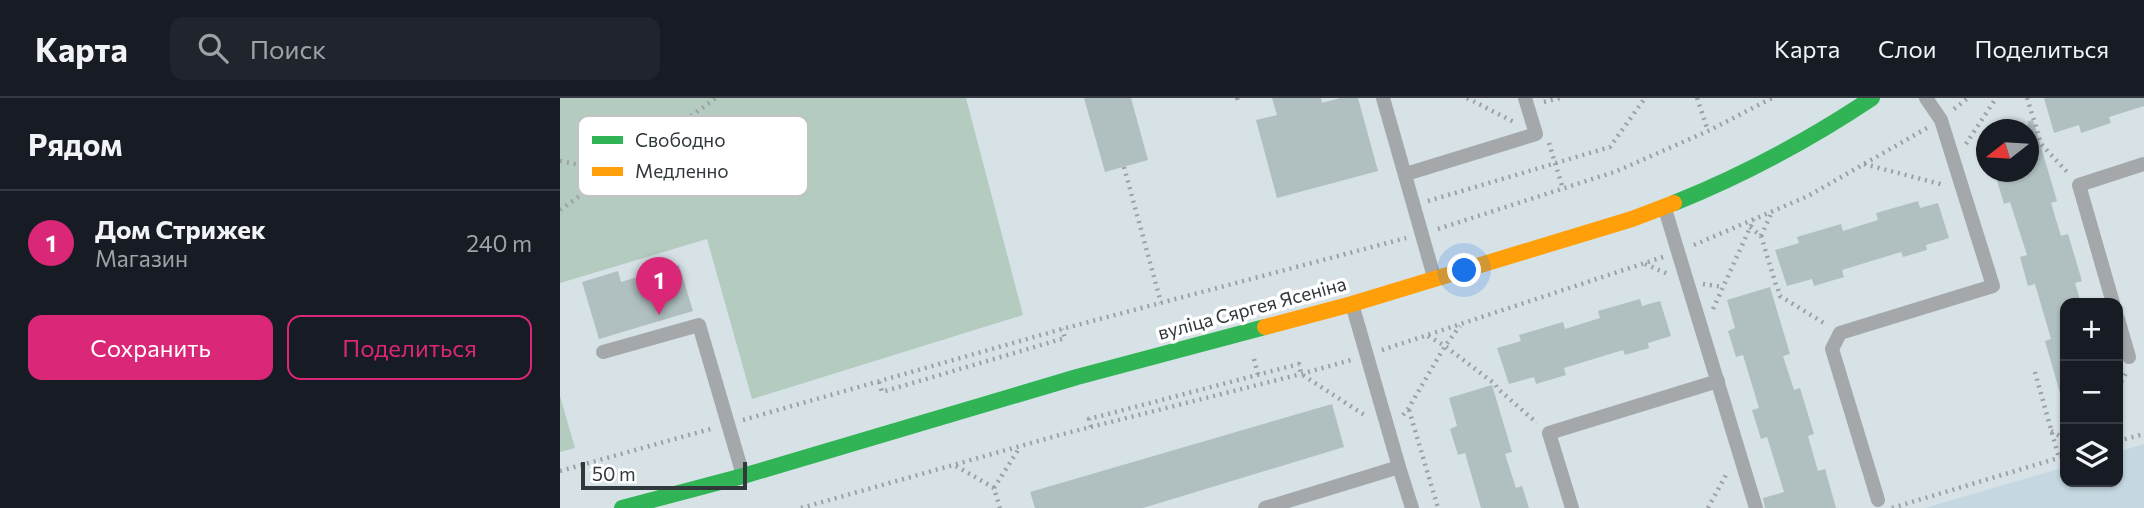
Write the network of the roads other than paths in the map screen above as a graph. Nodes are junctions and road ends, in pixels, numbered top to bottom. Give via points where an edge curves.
1 (1383, 98) edge
2 (1525, 98) edge
3 (1872, 98) edge
4 (1926, 98) edge
5 (2144, 164) edge
6 (1405, 174) junction
7 (1665, 208) junction
8 (1434, 278) junction
9 (2112, 298) edge
10 (1352, 304) junction
11 (2123, 336) edge
12 (603, 352) dead end
13 (2129, 357) dead end
14 (1718, 381) junction
15 (1399, 467) junction
16 (743, 476) junction
17 (1885, 504) edge
18 (622, 508) edge
19 (1265, 508) edge
20 (1412, 508) edge
21 (1572, 508) edge
22 (1756, 508) edge

1 - 6 lane
2 - 6 lane via 1536,134
3 - 7 main road, вуліца Сяргея Ясеніна via 1790,148
4 - 17 lane via 1941,120 1993,286 1840,332 1832,349
5 - 9 lane via 2079,185
6 - 8 lane
7 - 8 main road, вуліца Сяргея Ясеніна
7 - 14 lane
8 - 10 main road, вуліца Сяргея Ясеніна
10 - 15 lane
10 - 16 main road, вуліца Сяргея Ясеніна via 1077,377
11 - 13 lane
12 - 16 lane via 699,325
14 - 21 lane via 1549,433
14 - 22 lane
15 - 19 lane
15 - 20 lane
16 - 18 main road, вуліца Сяргея Ясеніна via 697,494

